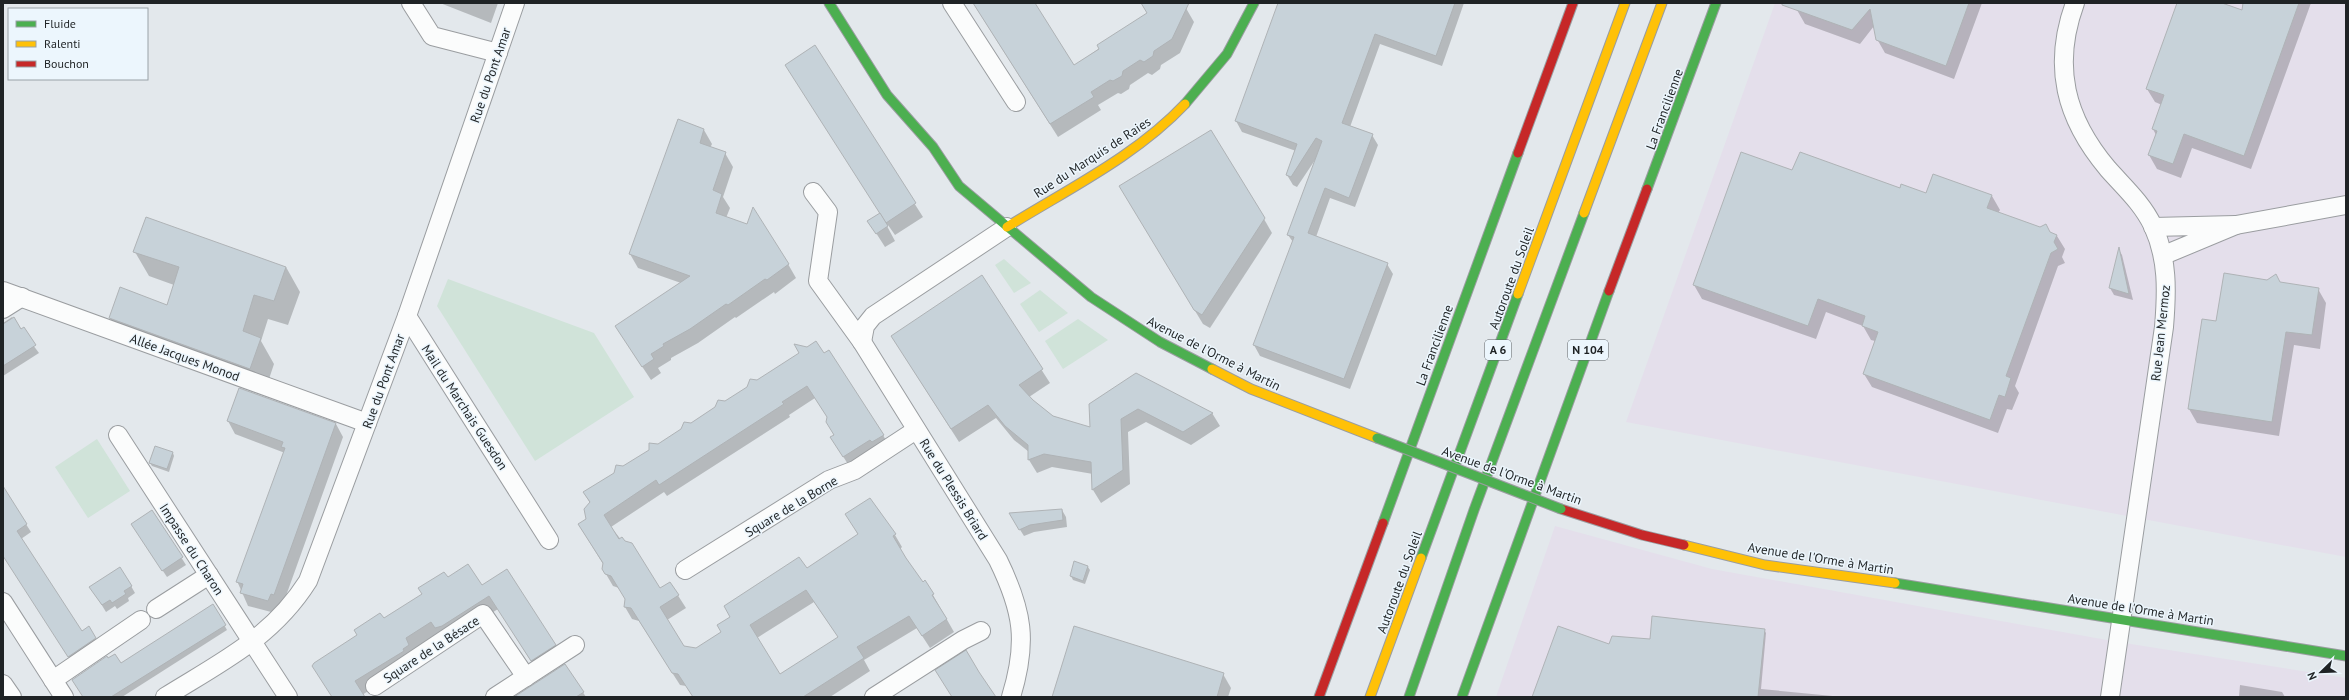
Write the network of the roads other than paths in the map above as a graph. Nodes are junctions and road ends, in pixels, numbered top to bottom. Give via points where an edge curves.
1 (411, 3) edge
2 (515, 3) edge
3 (829, 3) edge
4 (952, 3) edge
5 (1254, 3) edge
6 (1574, 3) edge
7 (1625, 3) edge
8 (1662, 3) edge
9 (1716, 3) edge
10 (2075, 3) edge
11 (498, 53) junction
12 (1016, 102) dead end
13 (813, 192) dead end
14 (2346, 205) edge
15 (2153, 226) junction
16 (2236, 226) junction
17 (1006, 227) junction
18 (2164, 255) junction
19 (3, 290) edge
20 (22, 297) junction
21 (3, 309) edge
22 (406, 316) junction
23 (862, 342) junction
24 (368, 422) junction
25 (916, 430) junction
26 (118, 435) dead end
27 (550, 540) dead end
28 (686, 570) dead end
29 (209, 575) junction
30 (3, 602) edge
31 (156, 609) dead end
32 (141, 620) dead end
33 (2122, 620) junction
34 (981, 631) dead end
35 (253, 642) junction
36 (575, 645) dead end
37 (2346, 656) edge
38 (526, 677) junction
39 (53, 680) junction
40 (3, 684) edge
41 (375, 686) dead end
42 (12, 697) edge
43 (64, 697) edge
44 (165, 697) edge
45 (288, 697) edge
46 (495, 697) edge
47 (874, 697) edge
48 (1011, 697) edge
49 (1319, 697) edge
50 (1370, 697) edge
51 (1409, 697) edge
52 (1462, 697) edge
53 (2110, 697) edge

1 - 11 street via 432,36
2 - 11 street, Rue du Pont Amar
3 - 17 main road, Avenue de l'Orme à Martin via 887,95 933,147 959,186
4 - 12 street
5 - 17 main road, Rue du Marquis de Raies via 1227,54 1169,121 1135,148
6 - 49 main road, La Francilienne
7 - 50 main road, Autoroute du Soleil / A 6
8 - 51 main road, A 6 via 1477,503
9 - 52 main road, La Francilienne / N 104 via 1546,460
10 - 15 street, Rue Jean Mermoz via 2064,47 2064,74 2068,100 2076,123 2088,142 2144,210
11 - 22 street, Rue du Pont Amar
13 - 23 street, Rue du Plessis Briard via 828,212 818,281
14 - 16 street
15 - 16 street
15 - 18 street, Rue Jean Mermoz
16 - 18 street
17 - 23 street via 873,316 865,326
17 - 33 main road, Avenue de l'Orme à Martin, bridge via 1091,297 1160,342 1251,389 1560,508 1642,535 1765,565 1942,589
18 - 33 street, Rue Jean Mermoz via 2164,327
19 - 20 street, Allée Jacques Monod
20 - 21 street
20 - 24 street, Allée Jacques Monod
22 - 24 street, Rue du Pont Amar
22 - 27 street, Mail du Marchais Guesdon
23 - 25 street, Rue du Plessis Briard
24 - 35 street, Rue du Pont Amar via 308,581 280,619
25 - 28 street, Square de la Borne via 855,470 829,480
25 - 48 street, Rue du Plessis Briard via 998,560 1013,592 1022,643 1020,670
26 - 29 street, Impasse du Charon
29 - 31 street
29 - 35 street, Impasse du Charon
30 - 39 street
32 - 39 street
33 - 37 main road, Avenue de l'Orme à Martin
33 - 53 street, Rue Jean Mermoz
34 - 47 street
35 - 44 street, Rue du Pont Amar
35 - 45 street, Impasse du Charon
36 - 38 street
38 - 41 street, Square de la Bésace via 483,614
38 - 46 street
39 - 43 street
40 - 42 street

